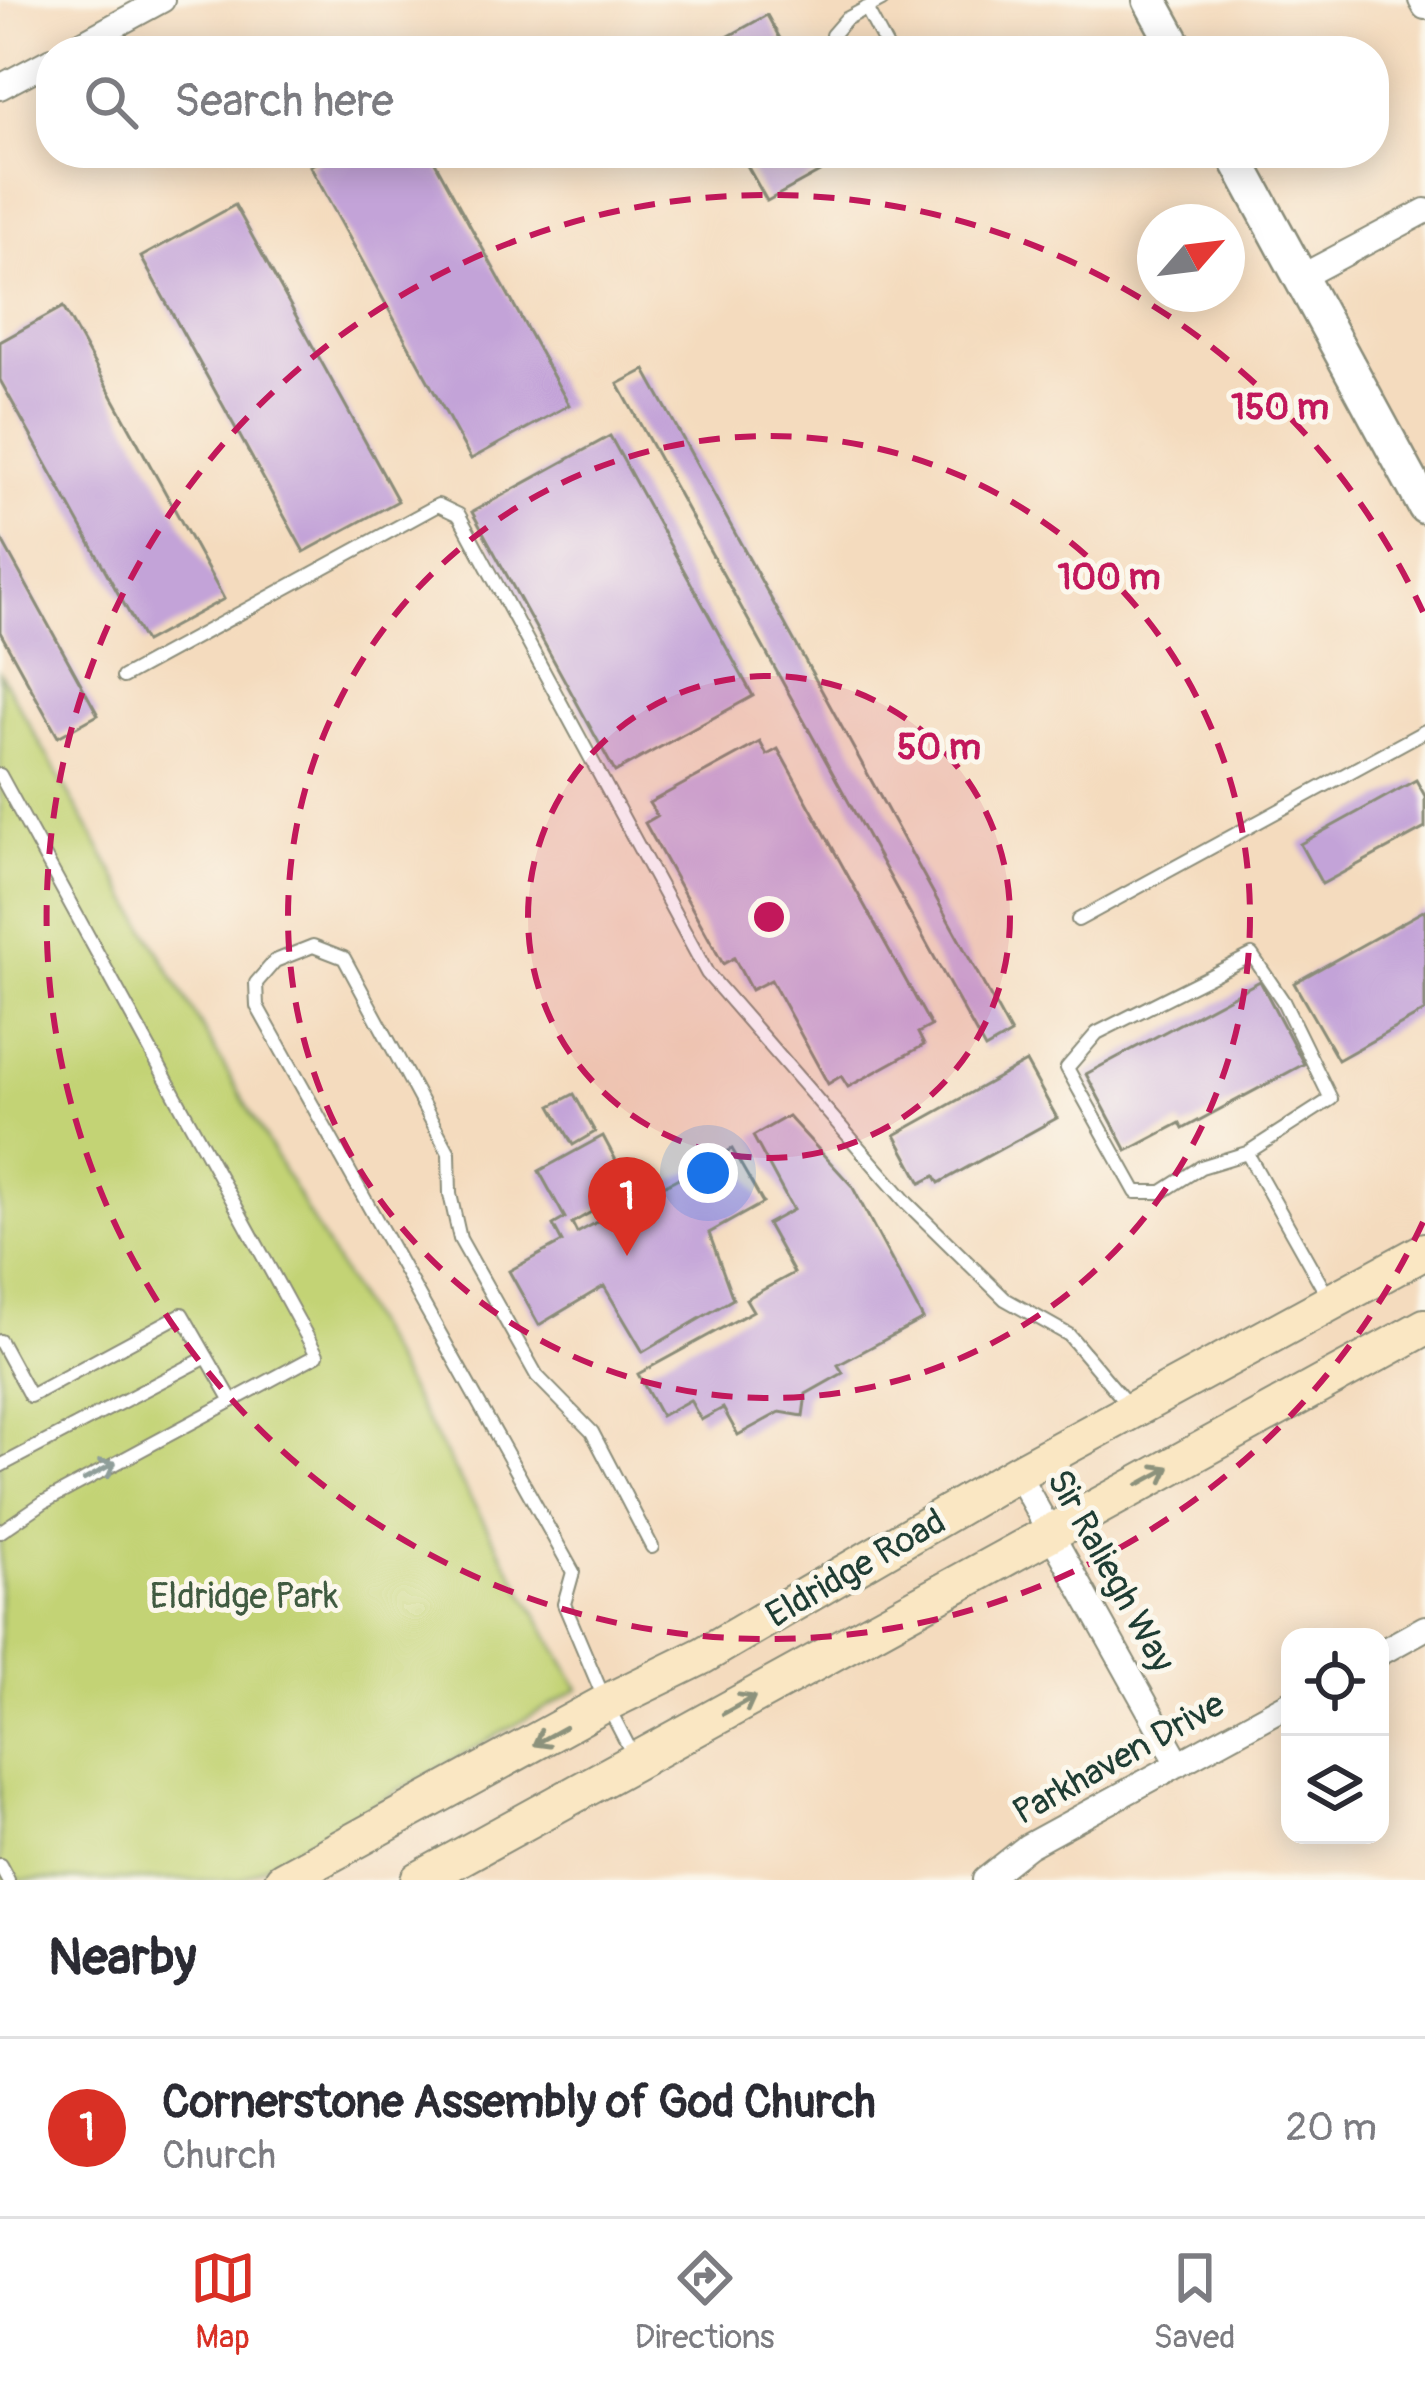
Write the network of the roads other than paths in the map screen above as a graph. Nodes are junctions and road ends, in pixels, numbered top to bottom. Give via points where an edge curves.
1 (162, 0) edge
2 (882, 0) edge
3 (1150, 0) edge
4 (866, 8) junction
5 (96, 36) edge
6 (832, 36) edge
7 (881, 36) edge
8 (1170, 36) edge
9 (36, 68) edge
10 (0, 88) edge
11 (1241, 168) edge
12 (1425, 211) edge
13 (1299, 278) junction
14 (1425, 507) edge
15 (123, 677) dead end
16 (1425, 731) edge
17 (0, 775) edge
18 (1078, 920) dead end
19 (1246, 1153) junction
20 (1425, 1251) edge
21 (1331, 1303) junction
22 (1425, 1327) edge
23 (0, 1341) edge
24 (207, 1357) junction
25 (231, 1399) junction
26 (1132, 1411) junction
27 (0, 1466) edge
28 (1017, 1473) junction
29 (0, 1532) edge
30 (1050, 1533) junction
31 (652, 1546) dead end
32 (1425, 1628) edge
33 (1389, 1648) edge
34 (606, 1703) junction
35 (1281, 1708) edge
36 (636, 1761) junction
37 (1179, 1764) junction
38 (0, 1865) edge
39 (8, 1880) edge
40 (283, 1880) edge
41 (419, 1880) edge
42 (985, 1880) edge

1 - 5 street
2 - 4 lane
3 - 8 street
4 - 6 lane
4 - 7 lane
9 - 10 street
11 - 13 street
12 - 13 street
13 - 14 street
15 - 26 lane via 438,505 459,515 707,973 907,1203 1005,1300 1069,1335
16 - 18 lane
17 - 25 lane via 317,1355
19 - 19 lane via 1201,1167 1162,1192 1136,1192 1067,1068 1097,1034 1252,955 1331,1099
19 - 21 lane
20 - 21 main road, Eldridge Road
21 - 26 main road, Eldridge Road
30 -> 22 main road, Eldridge Road
23 - 24 lane via 30,1396 182,1314
24 - 25 lane
24 - 27 lane
29 -> 25 lane
26 - 28 main road, Eldridge Road
28 - 30 street, Sir Raliegh Way
28 - 34 main road, Eldridge Road
36 -> 30 main road, Eldridge Road
30 - 37 street, Sir Raliegh Way
31 - 34 lane via 592,1432 537,1376 460,1239 449,1153 344,958 313,946 275,961 256,983 257,1006 573,1572 564,1604
32 - 33 street
34 - 36 lane
34 -> 40 main road, Eldridge Road
35 - 37 street, Parkhaven Drive
36 - 41 main road, Eldridge Road
37 - 42 street, Parkhaven Drive via 1028,1846
38 - 39 lane

